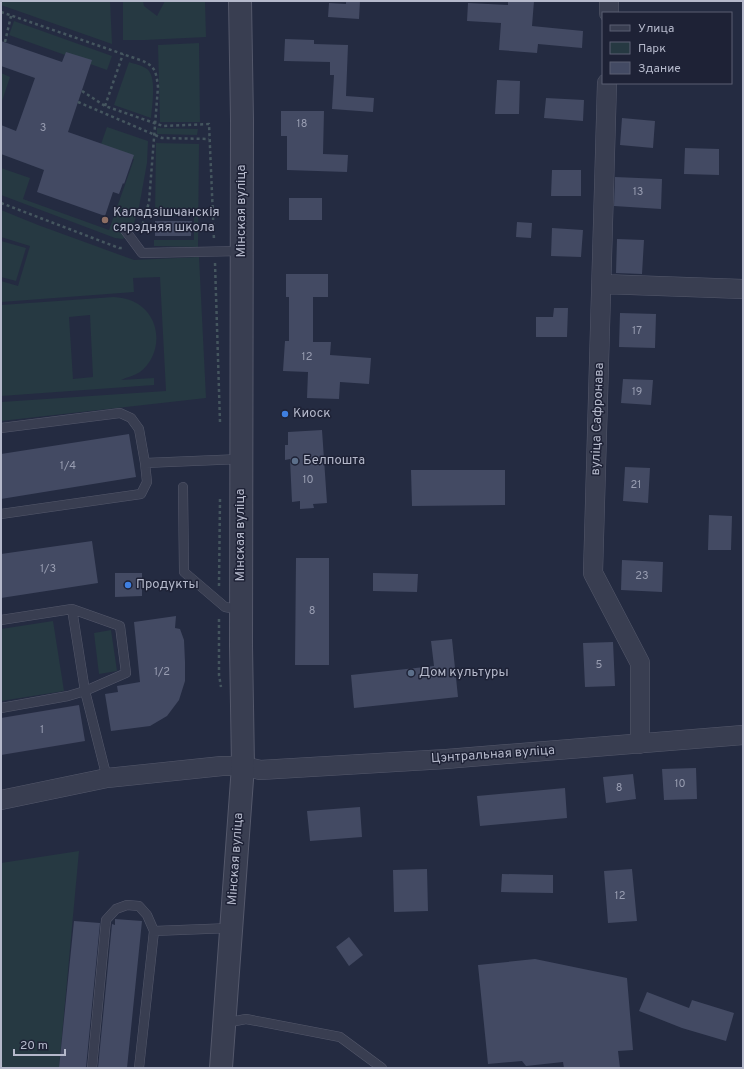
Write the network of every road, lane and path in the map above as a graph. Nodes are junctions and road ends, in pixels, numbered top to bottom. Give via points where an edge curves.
1 (240, 1) edge
2 (609, 1) edge
3 (1, 12) edge
4 (609, 12) edge
5 (11, 16) junction
6 (5, 42) dead end
7 (123, 54) junction
8 (607, 84) edge
9 (82, 91) dead end
10 (78, 102) dead end
11 (104, 106) junction
12 (155, 123) junction
13 (154, 135) junction
14 (1, 203) edge
15 (126, 230) dead end
16 (133, 242) junction
17 (241, 251) junction
18 (602, 284) junction
19 (743, 289) edge
20 (1, 428) edge
21 (241, 459) junction
22 (145, 463) junction
23 (183, 487) dead end
24 (1, 514) edge
25 (72, 609) junction
26 (242, 610) junction
27 (1, 620) edge
28 (85, 691) junction
29 (1, 708) edge
30 (743, 735) edge
31 (640, 744) junction
32 (243, 766) junction
33 (106, 778) junction
34 (1, 800) edge
35 (231, 928) junction
36 (154, 931) junction
37 (225, 1023) junction
38 (92, 1068) edge
39 (139, 1068) edge
40 (221, 1068) edge
41 (382, 1068) edge

1 - 17 street, Мінская вуліца
2 - 4 street
3 - 5 path
5 - 6 path
5 - 7 path
7 - 11 path
7 - 12 path via 148,63 156,73 158,87
8 - 18 street, вуліца Сафронава
9 - 11 path
10 - 13 path
11 - 12 path
12 - 13 path
12 - 13 path via 163,126 209,124 209,138 162,138
13 - 16 path via 149,202 139,236
14 - 16 path via 119,248 128,247
15 - 16 lane
16 - 17 lane via 142,252
17 - 21 street, Мінская вуліца
18 - 19 street
18 - 31 street, вуліца Сафронава via 593,573 640,663
20 - 22 lane via 120,413 131,418 139,429
21 - 22 lane
21 - 26 street, Мінская вуліца
22 - 24 lane via 147,482 141,494
23 - 26 lane via 184,572 225,607
25 - 27 lane
25 - 28 lane
25 - 28 lane via 120,626 126,673
26 - 32 street, Мінская вуліца
28 - 29 lane
28 - 33 lane
30 - 31 street, Цэнтральная вуліца
31 - 32 street, Цэнтральная вуліца via 260,770
32 - 33 street, Цэнтральная вуліца
32 - 35 street, Мінская вуліца
33 - 34 street, Цэнтральная вуліца
35 - 36 lane
35 - 37 street, Мінская вуліца
36 - 38 lane via 147,915 139,906 127,905 116,909 106,920
36 - 39 lane
37 - 40 street, Мінская вуліца
37 - 41 lane via 246,1019 340,1037

